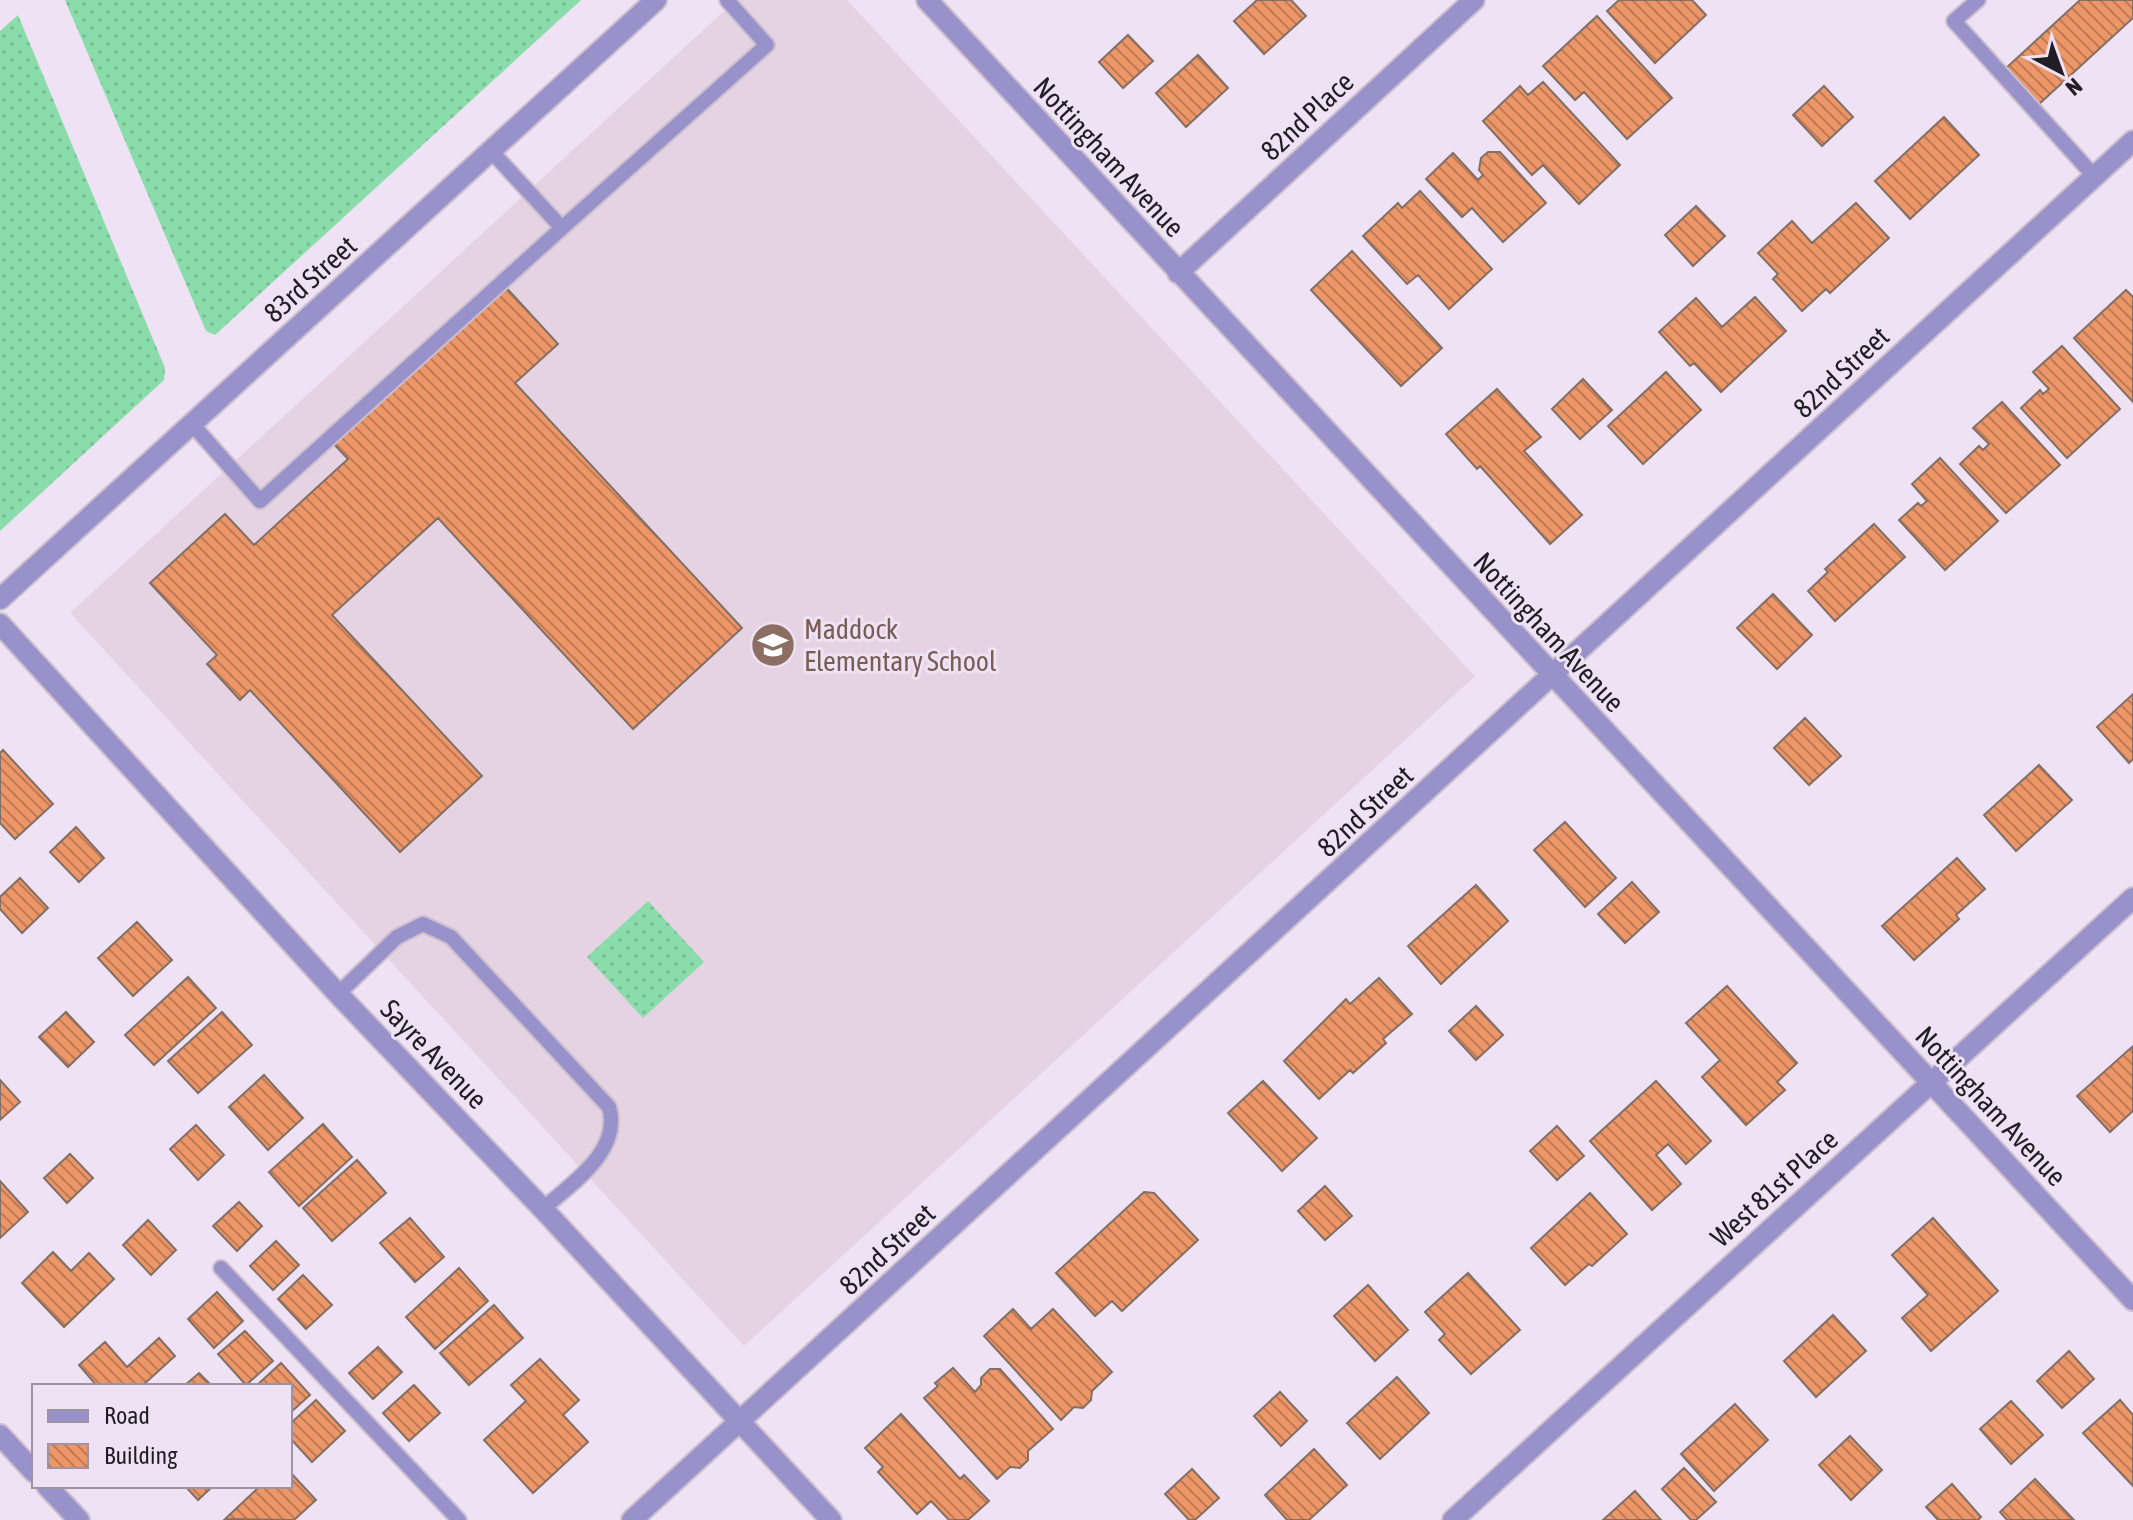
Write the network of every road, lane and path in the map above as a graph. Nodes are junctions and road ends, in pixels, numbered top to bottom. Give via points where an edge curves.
1 (656, 0) edge
2 (727, 0) edge
3 (927, 0) edge
4 (1474, 0) edge
5 (1978, 0) edge
6 (2133, 141) edge
7 (492, 152) junction
8 (2094, 176) junction
9 (562, 228) junction
10 (1178, 273) junction
11 (192, 424) junction
12 (0, 599) edge
13 (0, 624) edge
14 (1553, 677) junction
15 (2133, 898) edge
16 (338, 994) junction
17 (1932, 1082) junction
18 (543, 1209) junction
19 (221, 1268) dead end
20 (2133, 1300) edge
21 (740, 1421) junction
22 (0, 1435) edge
23 (32, 1470) edge
24 (49, 1488) edge
25 (79, 1520) edge
26 (459, 1520) edge
27 (632, 1520) edge
28 (831, 1520) edge
29 (1453, 1520) edge

1 - 7 street, 83rd Street
2 - 9 lane via 767,45
3 - 10 street, Nottingham Avenue
4 - 10 street, 82nd Place
5 - 8 lane via 1954,21
6 - 8 street, 82nd Street
7 - 9 lane
7 - 11 street, 83rd Street
8 - 14 street, 82nd Street
9 - 11 lane via 260,501
10 - 14 street, Nottingham Avenue
11 - 12 street, 83rd Street
13 - 16 street, Sayre Avenue
14 - 17 street, Nottingham Avenue
14 - 21 street, 82nd Street
15 - 17 street, West 81st Place
16 - 18 street, Sayre Avenue
16 - 18 lane via 397,937 423,924 451,937 609,1107 609,1138 595,1161
17 - 20 street, Nottingham Avenue
17 - 29 street, West 81st Place
18 - 21 street, Sayre Avenue
19 - 26 lane
21 - 27 street, 82nd Street
21 - 28 street, Sayre Avenue
22 - 23 street
24 - 25 street

